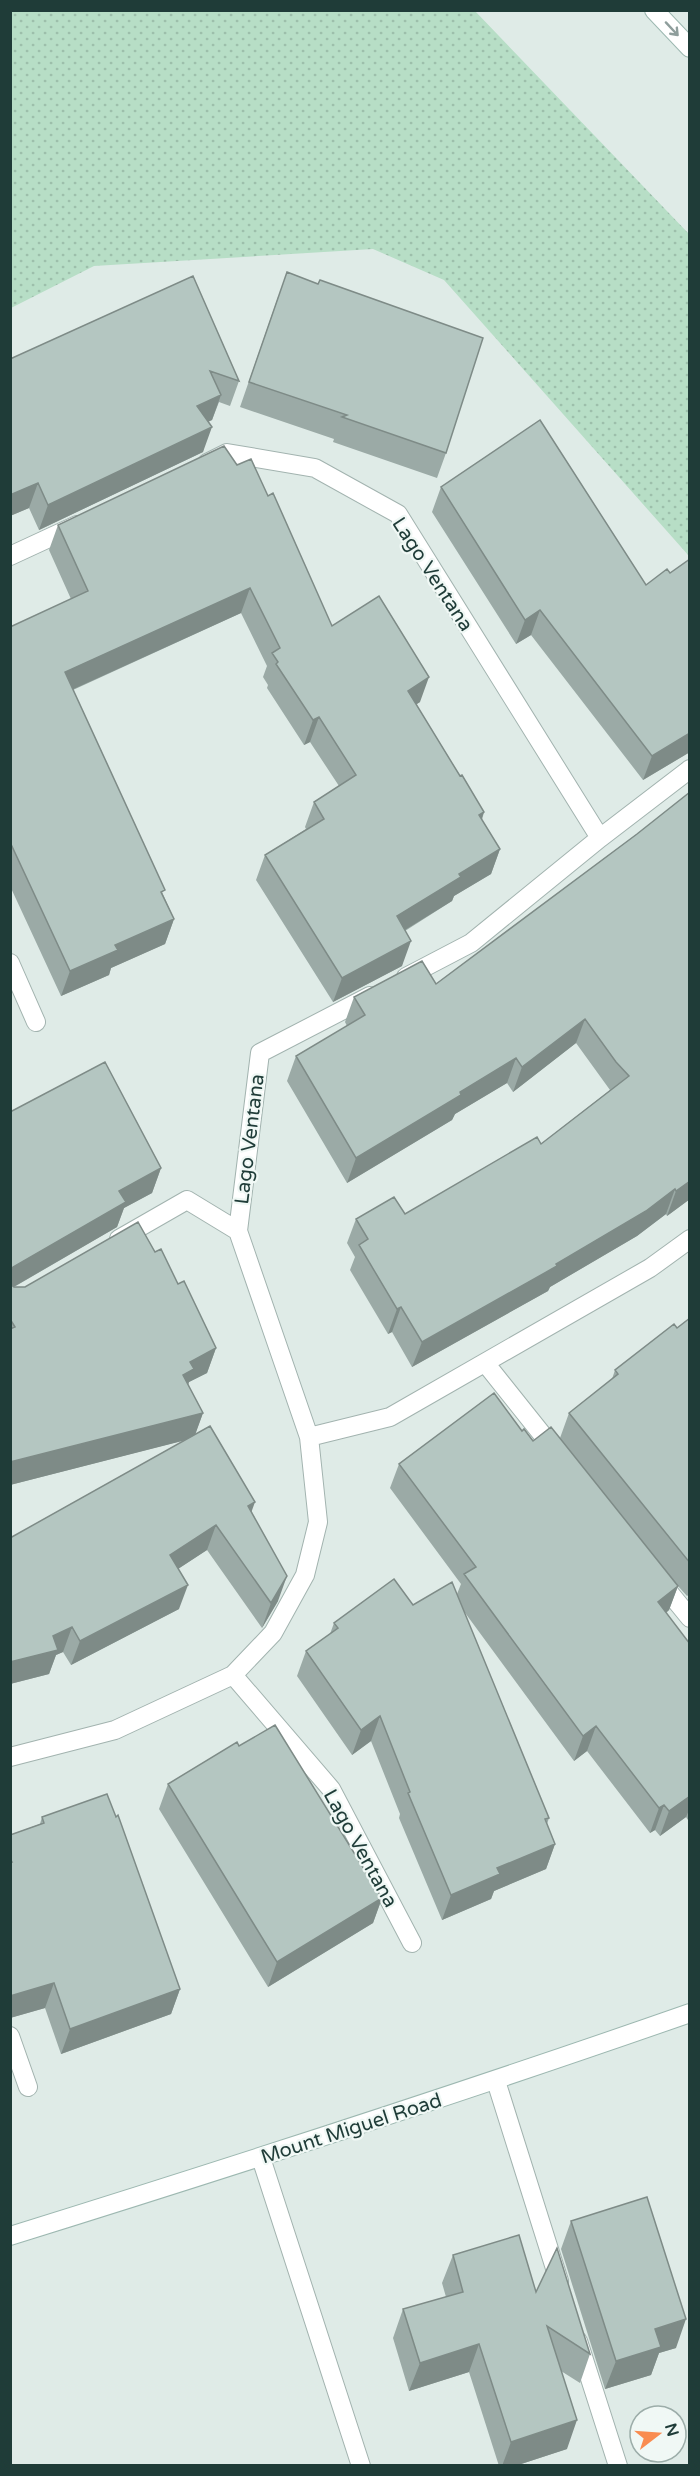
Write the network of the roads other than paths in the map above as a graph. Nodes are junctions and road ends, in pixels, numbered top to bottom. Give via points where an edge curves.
1 (654, 10) edge
2 (690, 48) edge
3 (186, 473) edge
4 (93, 517) edge
5 (10, 556) edge
6 (690, 769) edge
7 (600, 838) junction
8 (10, 963) edge
9 (36, 1022) dead end
10 (238, 1231) junction
11 (690, 1239) edge
12 (104, 1248) edge
13 (486, 1364) junction
14 (309, 1437) junction
15 (566, 1464) edge
16 (646, 1564) edge
17 (690, 1618) edge
18 (233, 1675) junction
19 (10, 1757) edge
20 (412, 1943) dead end
21 (690, 2013) edge
22 (10, 2036) edge
23 (496, 2081) junction
24 (28, 2087) dead end
25 (261, 2158) junction
26 (10, 2236) edge
27 (564, 2296) edge
28 (571, 2319) edge
29 (361, 2466) edge
30 (618, 2466) edge

1 -> 2 street
3 - 7 street, Lago Ventana via 227,453 315,468 398,514
4 - 5 street
6 - 7 street, Lago Ventana
7 - 10 street, Lago Ventana via 471,943 260,1053
8 - 9 street
10 - 12 street via 187,1200
10 - 14 street, Lago Ventana
11 - 13 street via 650,1268
13 - 14 street via 390,1417
13 - 15 street
14 - 18 street, Lago Ventana via 318,1522 305,1575 273,1634
16 - 17 street
18 - 19 street, Lago Ventana via 116,1730
18 - 20 street, Lago Ventana via 331,1789
21 - 23 street, Mount Miguel Road
22 - 24 street
23 - 25 street, Mount Miguel Road
23 - 27 street
25 - 26 street, Mount Miguel Road
25 - 29 street
28 - 30 street

